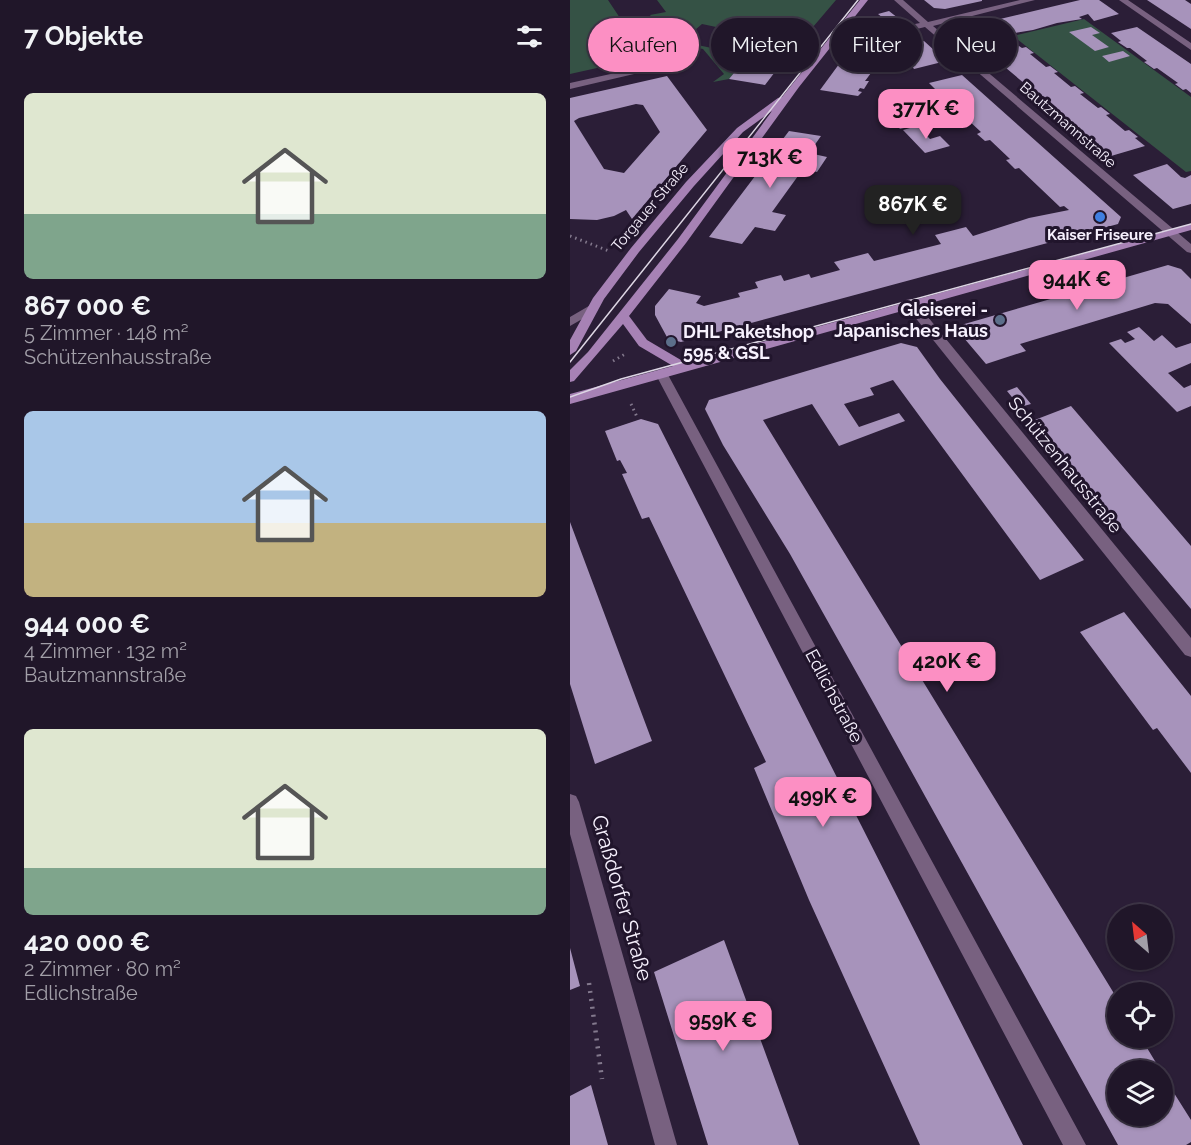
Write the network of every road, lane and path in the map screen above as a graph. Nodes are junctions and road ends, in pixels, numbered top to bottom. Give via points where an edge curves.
1 (864, 0) edge
2 (898, 0) edge
3 (1031, 0) edge
4 (1123, 0) edge
5 (850, 18) edge
6 (928, 25) junction
7 (922, 26) edge
8 (831, 43) edge
9 (1191, 47) edge
10 (570, 78) edge
11 (570, 86) edge
12 (796, 86) junction
13 (1191, 227) edge
14 (1171, 233) junction
15 (570, 236) edge
16 (1191, 250) edge
17 (609, 251) dead end
18 (910, 303) junction
19 (594, 307) junction
20 (623, 316) junction
21 (570, 322) edge
22 (570, 351) edge
23 (684, 367) junction
24 (661, 373) junction
25 (570, 378) edge
26 (570, 399) edge
27 (630, 401) dead end
28 (637, 417) dead end
29 (1191, 650) edge
30 (570, 802) edge
31 (589, 983) dead end
32 (602, 1079) dead end
33 (666, 1145) edge
34 (1075, 1145) edge

1 - 5 main road
2 - 6 street, Bautzmannstraße
3 - 6 street
4 - 9 street
6 - 7 street
6 - 14 street, Bautzmannstraße
8 - 12 main road
10 - 11 lane via 675,58
12 - 19 main road, Torgauer Straße via 740,130 690,184 629,256
12 - 20 main road
13 - 14 main road
14 - 16 street, Bautzmannstraße
14 - 18 main road
15 - 17 path
18 - 23 main road
18 - 29 street, Schützenhausstraße
19 - 21 street
19 - 22 main road, Torgauer Straße
20 - 23 main road via 643,343
20 - 25 main road
23 - 24 main road
24 - 26 main road
24 - 34 street, Edlichstraße
27 - 28 path
30 - 33 street, Graßdorfer Straße
31 - 32 path

